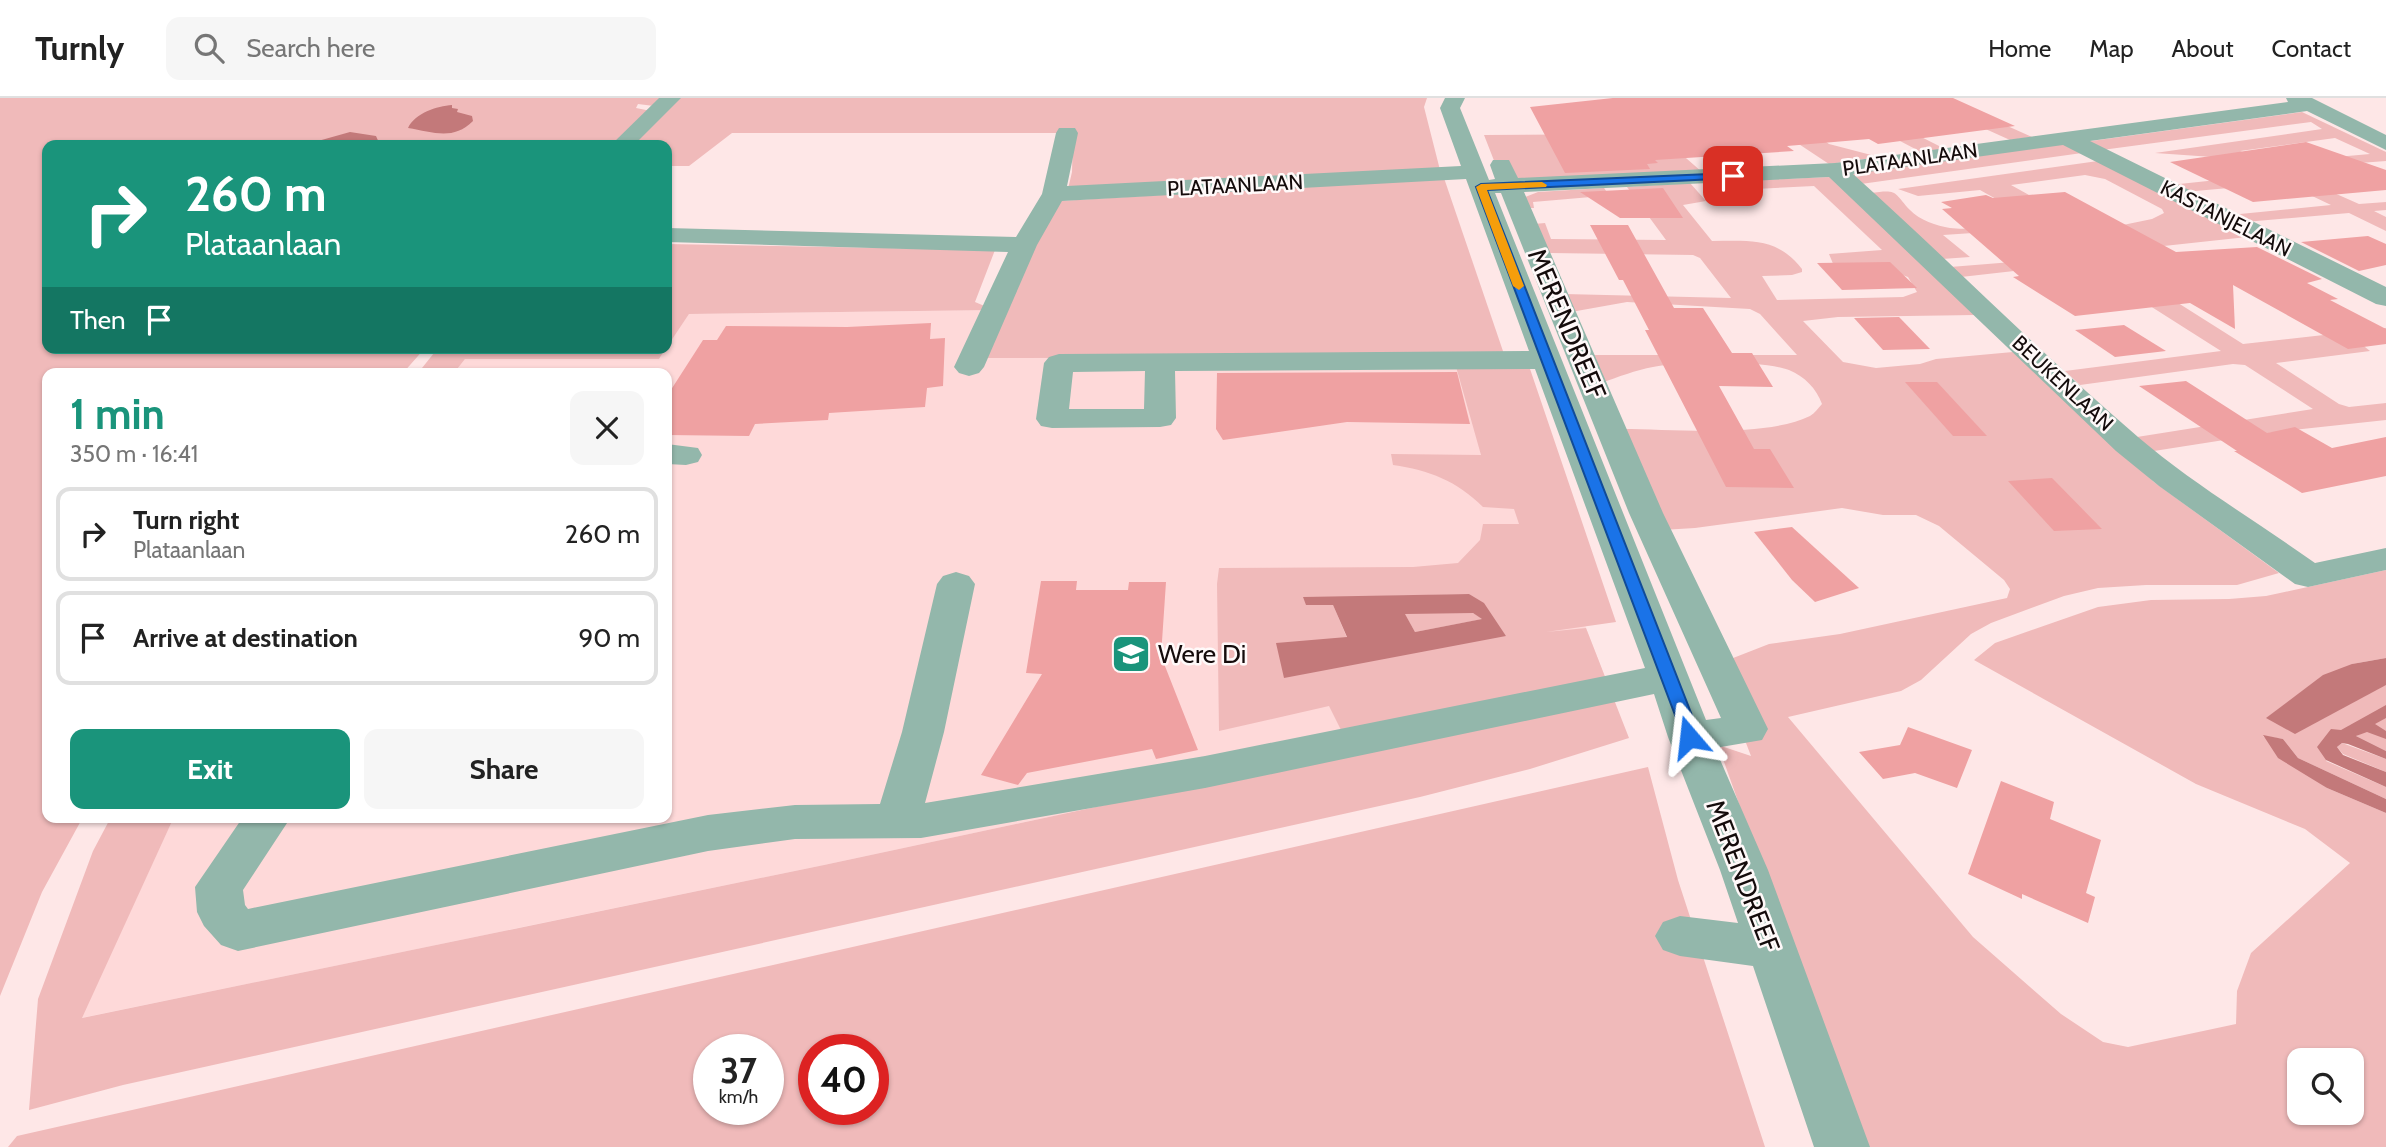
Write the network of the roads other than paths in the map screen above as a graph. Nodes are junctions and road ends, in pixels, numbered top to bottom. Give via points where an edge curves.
1 (671, 98) edge
2 (1455, 98) edge
3 (2302, 101) edge
4 (2343, 123) junction
5 (2386, 126) edge
6 (1067, 133) dead end
7 (627, 140) edge
8 (1491, 141) dead end
9 (2386, 143) edge
10 (2064, 149) junction
11 (2141, 150) dead end
12 (2101, 156) junction
13 (1979, 173) dead end
14 (1952, 176) dead end
15 (1846, 179) junction
16 (1925, 180) dead end
17 (1488, 182) junction
18 (1054, 194) junction
19 (672, 235) edge
20 (1024, 245) junction
21 (2386, 299) edge
22 (1547, 360) junction
23 (1160, 363) dead end
24 (969, 367) dead end
25 (2386, 559) edge
26 (956, 584) dead end
27 (1668, 677) junction
28 (1689, 737) junction
29 (897, 821) junction
30 (264, 823) edge
31 (1680, 936) dead end
32 (1771, 948) junction
33 (1842, 1147) edge

1 - 7 street
2 - 17 street, MERENDREEF via 1450,108
3 - 4 street
3 - 10 street, PLATAANLAAN
4 - 5 street
4 - 9 street
6 - 18 street
8 - 17 street, MERENDREEF
10 - 12 street, KASTANJELAAN
10 - 15 street, PLATAANLAAN
11 - 12 street
12 - 21 street, KASTANJELAAN
13 - 14 street, PLATAANLAAN
15 - 16 street, PLATAANLAAN
15 - 17 street, PLATAANLAAN
15 - 25 street, BEUKENLAAN via 2127,443 2190,495 2308,576
17 - 18 street, PLATAANLAAN
17 - 22 street, MERENDREEF
17 - 28 street, MERENDREEF via 1747,729
18 - 20 street
19 - 20 street
20 - 24 street
22 - 23 street
22 - 27 street, MERENDREEF
26 - 29 street via 923,732
27 - 28 street, MERENDREEF
27 - 29 street via 1205,772 921,821
28 - 32 street, MERENDREEF
29 - 30 street via 795,822 708,833 238,931 221,912 219,887
31 - 32 street
32 - 33 street, MERENDREEF

